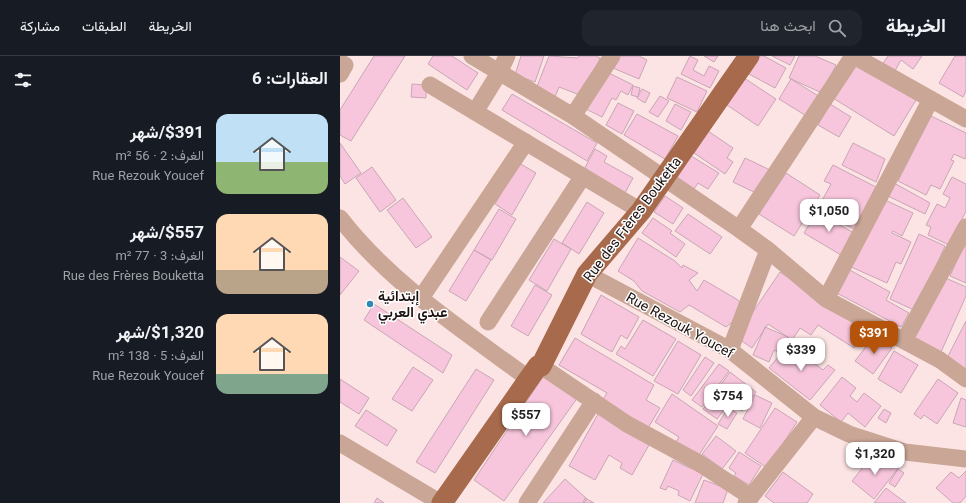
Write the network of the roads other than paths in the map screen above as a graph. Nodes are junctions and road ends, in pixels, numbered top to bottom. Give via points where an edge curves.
1 (472, 56) edge
2 (507, 56) edge
3 (612, 56) edge
4 (749, 56) edge
5 (854, 56) edge
6 (340, 62) edge
7 (499, 73) junction
8 (340, 74) edge
9 (430, 84) dead end
10 (931, 98) junction
11 (475, 112) junction
12 (573, 116) junction
13 (966, 119) edge
14 (526, 142) junction
15 (583, 176) junction
16 (664, 178) junction
17 (641, 211) junction
18 (340, 218) edge
19 (966, 226) edge
20 (739, 229) junction
21 (768, 250) junction
22 (587, 274) junction
23 (421, 298) junction
24 (826, 299) junction
25 (488, 322) dead end
26 (904, 341) junction
27 (730, 350) junction
28 (535, 373) junction
29 (966, 378) edge
30 (594, 401) junction
31 (814, 417) junction
32 (340, 443) edge
33 (966, 459) edge
34 (748, 500) edge
35 (444, 502) edge
36 (527, 503) edge

1 - 7 street
2 - 7 street
3 - 12 street
4 - 16 main road, Rue des Frères Bouketta
5 - 10 street
5 - 20 street
6 - 8 street via 345,66
7 - 11 street
7 - 12 street
9 - 11 street
10 - 13 street
10 - 24 street
11 - 14 street
12 - 16 street
14 - 15 street
14 - 23 street
15 - 17 street
15 - 25 street
16 - 17 main road, Rue des Frères Bouketta
16 - 20 street
17 - 22 main road, Rue des Frères Bouketta
18 - 23 street via 367,248
19 - 26 street
20 - 21 street
21 - 24 street
21 - 27 street
22 - 27 street, Rue Rezouk Youcef
22 - 28 main road, Rue des Frères Bouketta
23 - 28 street
24 - 26 street
26 - 29 street via 940,360
27 - 31 street, Rue Rezouk Youcef
28 - 30 street
28 - 35 main road, Rue des Frères Bouketta
30 - 34 street via 627,424 699,462
30 - 36 street
31 - 33 street, Rue Rezouk Youcef via 849,434 905,452
31 - 34 street
32 - 35 street

